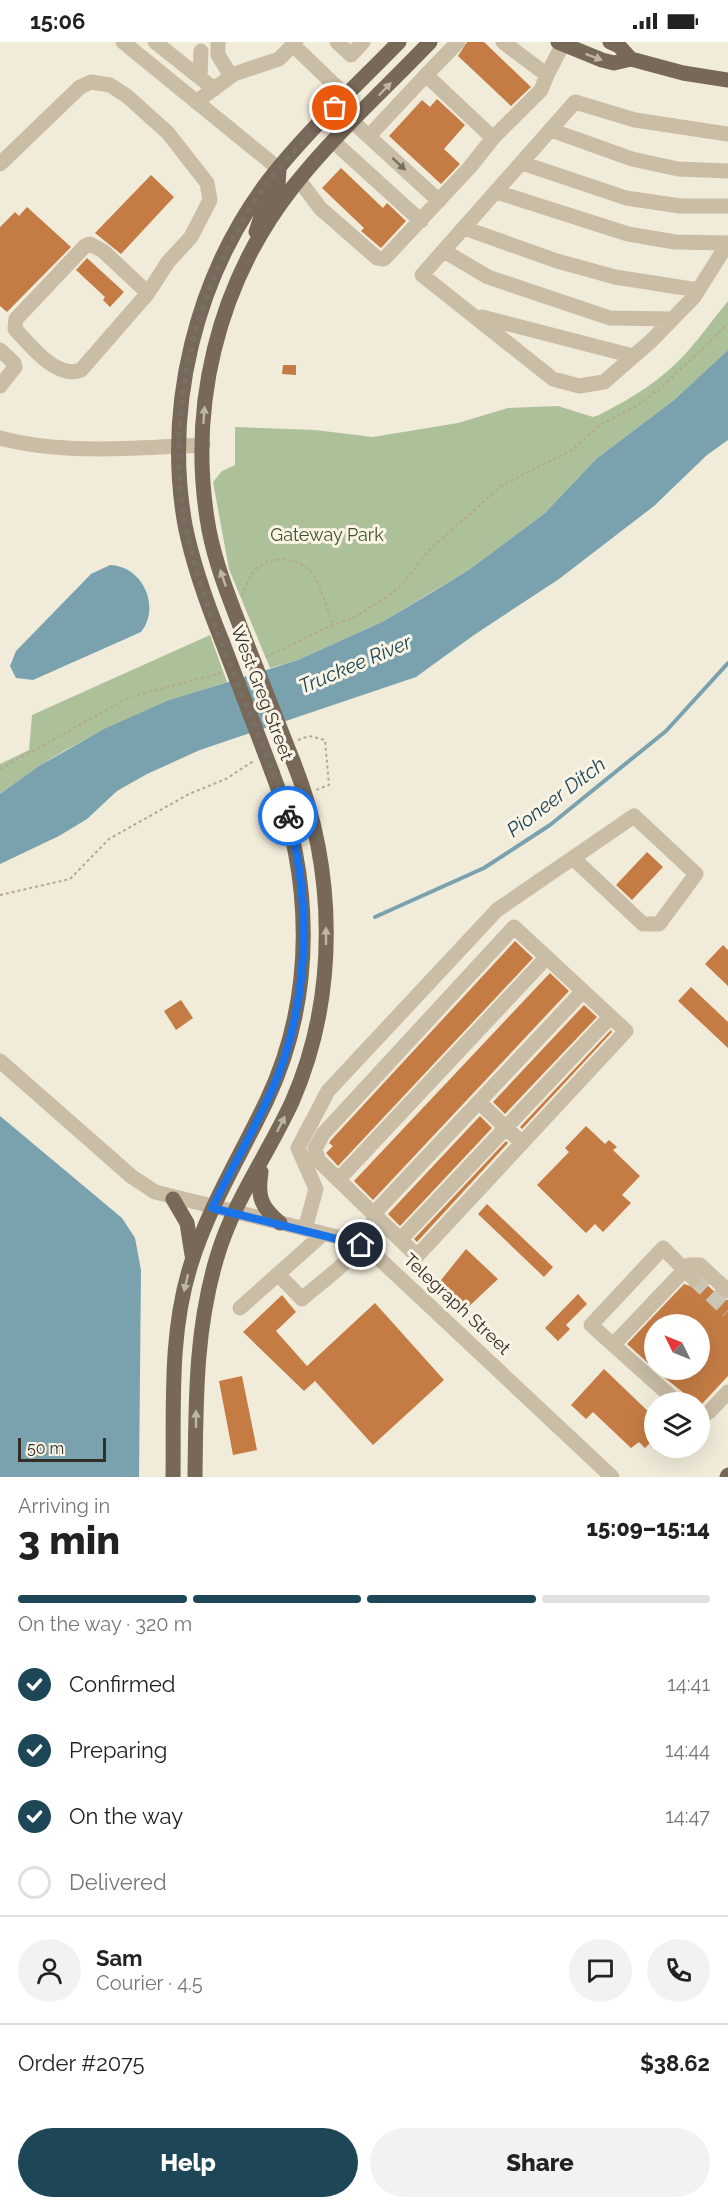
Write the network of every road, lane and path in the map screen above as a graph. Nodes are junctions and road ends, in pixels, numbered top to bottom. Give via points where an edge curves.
1 (123, 42) edge
2 (155, 42) edge
3 (218, 42) edge
4 (337, 42) edge
5 (363, 42) edge
6 (385, 42) edge
7 (399, 42) edge
8 (430, 42) edge
9 (458, 42) edge
10 (503, 42) edge
11 (610, 42) edge
12 (561, 43) edge
13 (294, 44) edge
14 (201, 51) dead end
15 (631, 59) junction
16 (547, 75) junction
17 (231, 76) junction
18 (200, 77) junction
19 (423, 79) junction
20 (728, 80) edge
21 (214, 88) junction
22 (346, 96) junction
23 (196, 102) junction
24 (353, 122) junction
25 (551, 130) junction
26 (728, 134) edge
27 (369, 136) junction
28 (493, 138) junction
29 (333, 142) junction
30 (522, 163) junction
31 (0, 164) edge
32 (279, 169) junction
33 (728, 171) edge
34 (299, 180) junction
35 (497, 192) junction
36 (434, 197) junction
37 (728, 206) edge
38 (421, 221) junction
39 (464, 228) junction
40 (728, 243) edge
41 (444, 251) junction
42 (248, 257) junction
43 (699, 290) junction
44 (148, 293) junction
45 (476, 316) junction
46 (672, 319) junction
47 (728, 324) edge
48 (0, 350) edge
49 (633, 356) junction
50 (0, 386) edge
51 (0, 438) edge
52 (203, 445) junction
53 (179, 446) junction
54 (240, 598) dead end
55 (333, 624) junction
56 (262, 658) dead end
57 (230, 670) dead end
58 (0, 769) edge
59 (243, 769) dead end
60 (574, 859) junction
61 (0, 895) edge
62 (547, 957) junction
63 (583, 991) junction
64 (610, 1017) junction
65 (0, 1061) edge
66 (479, 1102) junction
67 (506, 1128) junction
68 (522, 1143) junction
69 (262, 1160) junction
70 (338, 1180) junction
71 (173, 1199) junction
72 (212, 1208) junction
73 (234, 1213) junction
74 (375, 1216) junction
75 (280, 1223) junction
76 (305, 1229) junction
77 (323, 1234) junction
78 (400, 1240) junction
79 (361, 1245) junction
80 (192, 1260) junction
81 (278, 1274) junction
82 (690, 1274) junction
83 (728, 1291) edge
84 (240, 1308) dead end
85 (613, 1345) junction
86 (666, 1392) edge
87 (728, 1392) edge
88 (710, 1409) edge
89 (173, 1477) edge
90 (195, 1477) edge
91 (612, 1477) edge

1 - 23 street
2 - 18 street
3 - 17 street via 218,55
4 - 5 street via 351,55
6 - 22 main road
7 - 22 main road, West Greg Street
24 -> 8 main road, West Greg Street
9 - 19 street
10 - 16 street
11 - 15 main road
12 -> 15 main road via 614,63
12 - 16 street
13 - 17 street via 279,59
13 - 22 street
14 - 18 street
15 - 20 main road
16 - 28 street via 542,90
17 - 21 street
18 - 21 street
19 - 27 street
19 - 28 street
21 - 23 street
22 - 32 main road, West Greg Street
23 - 32 street
24 - 27 street
24 - 29 main road, West Greg Street
25 - 26 street via 575,102 634,120
25 - 30 street
25 - 33 street via 632,159 678,169
27 -> 36 street
28 - 36 street
29 - 34 main road, West Greg Street
29 - 38 street
30 - 35 street
30 - 37 street via 626,198 680,206
31 - 44 street via 80,87 91,82 110,86 127,96 168,133 207,183 210,200 191,237 168,262
32 - 42 main road via 280,180 262,211
32 - 53 main road, West Greg Street via 233,237 207,295 185,378
34 - 38 street via 320,208 380,260
34 - 42 main road, West Greg Street
35 - 39 street
35 - 40 street via 628,234 675,242
36 - 38 street
39 - 41 street
39 - 43 street via 615,278
40 - 43 street
41 - 45 street via 422,275
41 - 46 street via 488,277 610,318
52 -> 42 main road, West Greg Street via 214,349 227,304
43 - 46 street
44 - 44 street via 81,370 73,373 57,368 15,329 16,319 90,244 103,251
45 - 49 street
45 - 49 street via 553,380 579,386 604,382
46 - 49 street
47 - 55 path via 662,387 635,407 600,425 572,450 501,486 430,549 403,584 387,597 356,617
48 - 50 street via 15,368
51 - 53 street via 42,446
52 - 53 street
69 -> 52 main road, West Greg Street, bridge via 292,1100 308,1055 320,1001 326,948 321,857 306,796 221,573 209,530
53 - 72 main road, West Greg Street, bridge via 182,502 190,547 291,829 302,886 303,944 298,996 279,1073
54 - 55 path via 256,568 268,561 289,559 312,574
55 - 56 path
57 - 58 path via 130,698
59 - 61 path via 109,839 70,879
60 - 60 street via 634,816 696,874 659,924 643,924
60 - 76 street via 497,910 328,1091 298,1148 316,1189
62 - 63 street
62 - 70 street
62 - 70 street via 514,927 323,1134 315,1149 319,1161
63 - 64 street
63 - 66 street
64 - 67 street
64 - 68 street via 626,1031
65 - 71 street, Telegraph Street via 138,1182
66 - 67 street
66 - 74 street
67 - 68 street
67 - 78 street
68 - 78 street via 417,1256
69 - 73 main road, West Greg Street
69 - 75 main road via 259,1200
70 - 74 street
71 - 72 street, Telegraph Street
71 - 80 main road via 187,1223
72 - 73 street, Telegraph Street
72 - 80 main road, West Greg Street
73 - 75 street, Telegraph Street
90 -> 73 main road, West Greg Street via 198,1342 210,1279
74 - 78 street
74 - 79 street
75 - 76 street, Telegraph Street
76 - 77 street, Telegraph Street
77 - 79 street, Telegraph Street
77 - 81 street
79 - 81 street via 302,1299
79 - 91 street, Telegraph Street
80 -> 89 main road, West Greg Street via 175,1354
81 - 84 street
82 - 83 street via 694,1264 700,1265
82 - 85 street
82 - 85 street via 663,1248 591,1325
85 - 86 street
87 - 88 street

